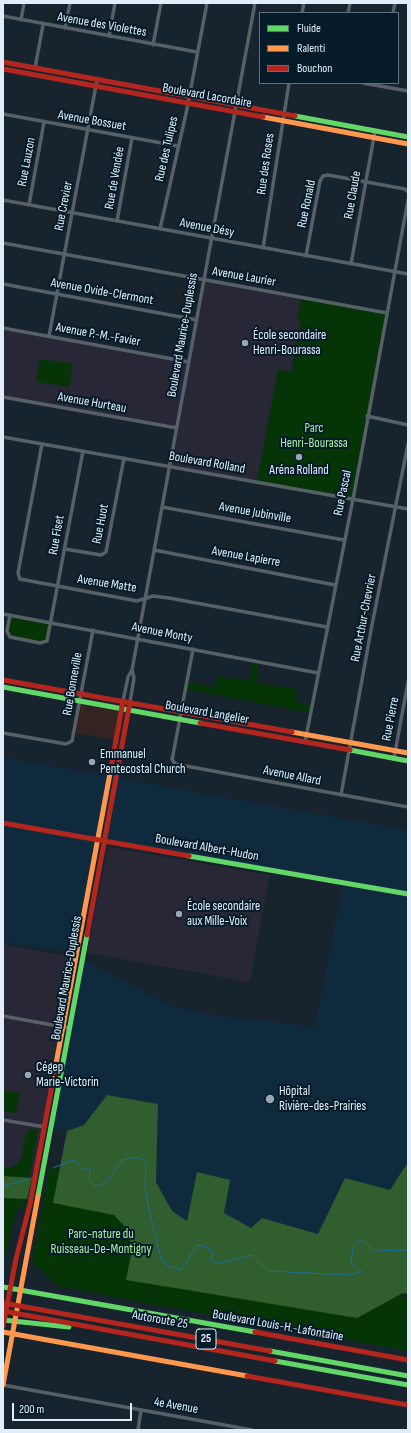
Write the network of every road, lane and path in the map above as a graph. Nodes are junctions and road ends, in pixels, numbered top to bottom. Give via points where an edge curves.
1 (24, 3) edge
2 (70, 3) edge
3 (115, 3) edge
4 (161, 3) edge
5 (206, 3) edge
6 (255, 3) edge
7 (3, 16) edge
8 (21, 20) junction
9 (43, 25) junction
10 (65, 28) junction
11 (109, 36) junction
12 (153, 45) junction
13 (197, 52) junction
14 (3, 62) edge
15 (35, 68) junction
16 (3, 69) edge
17 (97, 80) junction
18 (289, 84) edge
19 (380, 85) edge
20 (96, 87) junction
21 (408, 91) edge
22 (190, 96) junction
23 (188, 104) junction
24 (237, 105) junction
25 (235, 112) junction
26 (3, 114) edge
27 (284, 114) junction
28 (282, 121) junction
29 (44, 122) junction
30 (88, 130) junction
31 (375, 131) junction
32 (408, 137) edge
33 (132, 138) junction
34 (374, 138) junction
35 (408, 144) edge
36 (178, 146) junction
37 (366, 182) junction
38 (408, 192) edge
39 (3, 200) edge
40 (408, 200) edge
41 (29, 205) junction
42 (73, 213) junction
43 (117, 221) junction
44 (160, 229) junction
45 (212, 239) junction
46 (3, 243) edge
47 (263, 248) junction
48 (65, 254) junction
49 (306, 256) junction
50 (351, 264) junction
51 (395, 272) junction
52 (408, 274) edge
53 (204, 280) junction
54 (3, 284) edge
55 (57, 294) junction
56 (387, 313) junction
57 (197, 320) junction
58 (3, 328) edge
59 (49, 336) junction
60 (189, 362) junction
61 (3, 397) edge
62 (367, 416) junction
63 (408, 425) edge
64 (177, 428) junction
65 (3, 437) edge
66 (42, 444) junction
67 (408, 444) edge
68 (83, 451) junction
69 (124, 458) junction
70 (170, 466) junction
71 (403, 470) junction
72 (408, 471) edge
73 (352, 499) junction
74 (395, 506) junction
75 (162, 507) junction
76 (408, 509) edge
77 (344, 540) junction
78 (64, 549) junction
79 (154, 550) junction
80 (335, 585) junction
81 (58, 587) junction
82 (145, 599) junction
83 (3, 614) edge
84 (10, 615) junction
85 (51, 622) junction
86 (327, 627) junction
87 (92, 630) junction
88 (138, 639) junction
89 (193, 649) junction
90 (132, 670) junction
91 (318, 672) junction
92 (3, 680) edge
93 (408, 685) edge
94 (3, 687) edge
95 (81, 694) junction
96 (80, 701) junction
97 (123, 701) junction
98 (130, 702) junction
99 (122, 708) junction
100 (128, 710) junction
101 (181, 712) junction
102 (179, 719) junction
103 (3, 733) edge
104 (307, 735) junction
105 (305, 742) junction
106 (351, 743) junction
107 (350, 750) junction
108 (395, 751) junction
109 (408, 753) edge
110 (394, 758) junction
111 (408, 761) edge
112 (341, 795) junction
113 (408, 808) edge
114 (3, 823) edge
115 (98, 840) junction
116 (104, 841) junction
117 (408, 894) edge
118 (3, 1016) edge
119 (63, 1027) junction
120 (69, 1028) junction
121 (3, 1120) edge
122 (44, 1127) junction
123 (51, 1128) junction
124 (3, 1287) edge
125 (10, 1288) junction
126 (21, 1290) junction
127 (3, 1303) edge
128 (3, 1311) edge
129 (3, 1320) edge
130 (3, 1326) edge
131 (99, 1329) junction
132 (3, 1332) edge
133 (12, 1334) junction
134 (408, 1360) edge
135 (408, 1376) edge
136 (3, 1385) edge
137 (408, 1385) edge
138 (408, 1405) edge
139 (141, 1410) junction
140 (138, 1430) edge
141 (252, 1430) edge

1 - 8 street
2 - 10 street
3 - 11 street
4 - 12 street
5 - 13 street, Rue des Tulipes
6 - 24 street, Boulevard Maurice-Duplessis
7 - 8 street, Avenue des Violettes
8 - 9 street, Avenue des Violettes
9 - 10 street, Avenue des Violettes
9 - 15 street
10 - 11 street, Avenue des Violettes
11 - 12 street, Avenue des Violettes
12 - 13 street, Avenue des Violettes
13 - 22 street, Rue des Tulipes
14 - 15 main road, Boulevard Lacordaire
15 - 17 main road, Boulevard Lacordaire
16 - 20 main road, Boulevard Lacordaire
17 - 20 street, Rue Crevier
17 - 22 main road, Boulevard Lacordaire
18 - 27 street, Rue des Roses
19 - 21 street
20 - 23 main road, Boulevard Lacordaire
20 - 30 street, Rue Crevier
22 - 23 street, Rue des Tulipes
22 - 24 main road, Boulevard Lacordaire
23 - 25 main road, Boulevard Lacordaire
23 - 36 street, Rue des Tulipes
24 - 25 street, Boulevard Maurice-Duplessis
24 - 27 main road, Boulevard Lacordaire
25 - 28 main road, Boulevard Lacordaire
25 - 45 street, Boulevard Maurice-Duplessis
26 - 29 street, Avenue Bossuet
27 - 28 street, Rue des Roses
27 - 31 main road, Boulevard Lacordaire
28 - 34 main road, Boulevard Lacordaire
28 - 47 street, Rue des Roses
29 - 30 street, Avenue Bossuet
29 - 41 street, Rue Lauzon
30 - 33 street, Avenue Bossuet
30 - 42 street, Rue Crevier
31 - 32 main road, Boulevard Lacordaire
31 - 34 street, Rue Claude
33 - 36 street, Avenue Bossuet
33 - 43 street, Rue de Vendée
34 - 35 main road, Boulevard Lacordaire
34 - 37 street, Rue Claude
36 - 44 street, Rue des Tulipes
37 - 38 street via 405,189
37 - 49 street, Rue Ronald via 323,176
37 - 50 street, Rue Claude
39 - 41 street, Avenue Désy
40 - 51 street, Rue Pascal
41 - 42 street, Avenue Désy
42 - 43 street, Avenue Désy
42 - 48 street, Rue Crevier
43 - 44 street, Avenue Désy
44 - 45 street, Avenue Désy
45 - 47 street, Avenue Désy
45 - 53 street, Boulevard Maurice-Duplessis
46 - 48 street, Avenue Laurier
47 - 49 street, Avenue Désy
48 - 53 street, Avenue Laurier
48 - 55 street, Rue Crevier
49 - 50 street, Avenue Désy
50 - 51 street, Avenue Désy
51 - 52 street, Avenue Désy
51 - 56 street, Rue Pascal
53 - 56 street, Avenue Laurier
53 - 57 street, Boulevard Maurice-Duplessis
54 - 55 street, Avenue Ovide-Clermont
55 - 57 street, Avenue Ovide-Clermont
55 - 59 street, Rue Crevier
56 - 62 street, Rue Pascal
57 - 60 street, Boulevard Maurice-Duplessis
58 - 59 street, Avenue P.-M.-Favier
59 - 60 street, Avenue P.-M.-Favier
60 - 64 street, Boulevard Maurice-Duplessis
61 - 64 street, Avenue Hurteau
62 - 63 street
62 - 73 street, Rue Pascal
64 - 70 street, Boulevard Maurice-Duplessis
65 - 66 street, Boulevard Rolland
66 - 68 street, Boulevard Rolland
66 - 81 street, Avenue Matte via 18,575 22,580
67 - 71 street, Rue Arthur-Chevrier
68 - 69 street, Boulevard Rolland
68 - 78 street, Rue Fiset
69 - 70 street, Boulevard Rolland
69 - 78 street, Rue Huot via 106,552 101,555
70 - 73 street, Boulevard Rolland
70 - 75 street, Boulevard Maurice-Duplessis
71 - 72 street
71 - 74 street, Rue Arthur-Chevrier
73 - 74 street, Boulevard Rolland
73 - 77 street, Rue Pascal
74 - 76 street, Boulevard Rolland
74 - 106 street, Rue Arthur-Chevrier
75 - 77 street, Avenue Jubinville
75 - 79 street, Boulevard Maurice-Duplessis
77 - 80 street, Rue Pascal
78 - 81 street, Rue Fiset
79 - 80 street, Avenue Lapierre
79 - 82 street, Boulevard Maurice-Duplessis
80 - 86 street, Rue Pascal
81 - 82 street, Avenue Matte via 137,601
81 - 85 street, Rue Fiset
82 - 86 street, Avenue Matte via 153,596 169,598
82 - 88 street, Boulevard Maurice-Duplessis
83 - 84 street, Avenue Monty
84 - 85 street, Avenue Monty
84 - 85 street, Rue Fiset via 7,631 10,637 40,643 47,641
85 - 87 street, Avenue Monty
86 - 91 street, Rue Pascal
87 - 88 street, Avenue Monty
87 - 95 street, Rue Bonneville
88 - 89 street, Avenue Monty
88 - 90 street, Boulevard Maurice-Duplessis
89 - 91 street, Avenue Monty
89 - 101 street
90 - 97 street, Boulevard Maurice-Duplessis
90 - 98 street, Boulevard Maurice-Duplessis via 134,678
91 - 104 street, Rue Pascal
92 - 95 main road, Boulevard Langelier
93 - 108 street, Rue Pierre
94 - 96 main road, Boulevard Langelier
95 - 96 street, Rue Bonneville
95 - 97 main road, Boulevard Langelier
96 - 99 main road, Boulevard Langelier
96 - 103 street, Rue Bonneville via 72,741 66,744
97 - 98 main road, Boulevard Langelier
97 - 99 main road, Boulevard Maurice-Duplessis
98 - 100 main road, Boulevard Maurice-Duplessis
98 - 101 main road, Boulevard Langelier
99 - 100 main road, Boulevard Langelier
99 - 115 main road, Boulevard Maurice-Duplessis
100 - 102 main road, Boulevard Langelier
100 - 116 main road, Boulevard Maurice-Duplessis
101 - 102 street
101 - 104 main road, Boulevard Langelier
102 - 105 main road, Boulevard Langelier
102 - 112 street, Avenue Allard via 173,762
104 - 105 street, Rue Pascal
104 - 106 main road, Boulevard Langelier
105 - 107 main road, Boulevard Langelier
106 - 107 street, Rue Arthur-Chevrier
106 - 108 main road, Boulevard Langelier
107 - 110 main road, Boulevard Langelier
107 - 112 street, Rue Arthur-Chevrier
108 - 109 main road, Boulevard Langelier
108 - 110 street, Rue Pierre
110 - 111 main road, Boulevard Langelier
112 - 113 street, Avenue Allard
114 - 115 main road, Boulevard Albert-Hudon
115 - 116 main road, Boulevard Albert-Hudon
115 - 119 main road, Boulevard Maurice-Duplessis
116 - 117 main road, Boulevard Albert-Hudon
116 - 120 main road, Boulevard Maurice-Duplessis
118 - 119 street
119 - 120 street
119 - 122 main road, Boulevard Maurice-Duplessis
120 - 123 main road, Boulevard Maurice-Duplessis
121 - 122 street
122 - 123 street
122 - 125 main road, Boulevard Maurice-Duplessis via 29,1210
123 - 126 main road, Boulevard Maurice-Duplessis
124 - 125 main road, Boulevard Louis-H.-Lafontaine
125 - 126 main road, Boulevard Louis-H.-Lafontaine
125 - 130 main road, Boulevard Maurice-Duplessis
126 - 133 main road, Boulevard Maurice-Duplessis
126 - 134 main road, Boulevard Louis-H.-Lafontaine
127 - 135 main road, Autoroute 25 / 25
128 - 131 main road, Autoroute 25 / 25
129 - 131 main road
131 - 137 main road, Autoroute 25 / 25
132 - 133 main road
133 - 136 main road, Boulevard Maurice-Duplessis
133 - 138 main road
136 - 139 street, 4e Avenue
139 - 140 street
139 - 141 street, 4e Avenue

